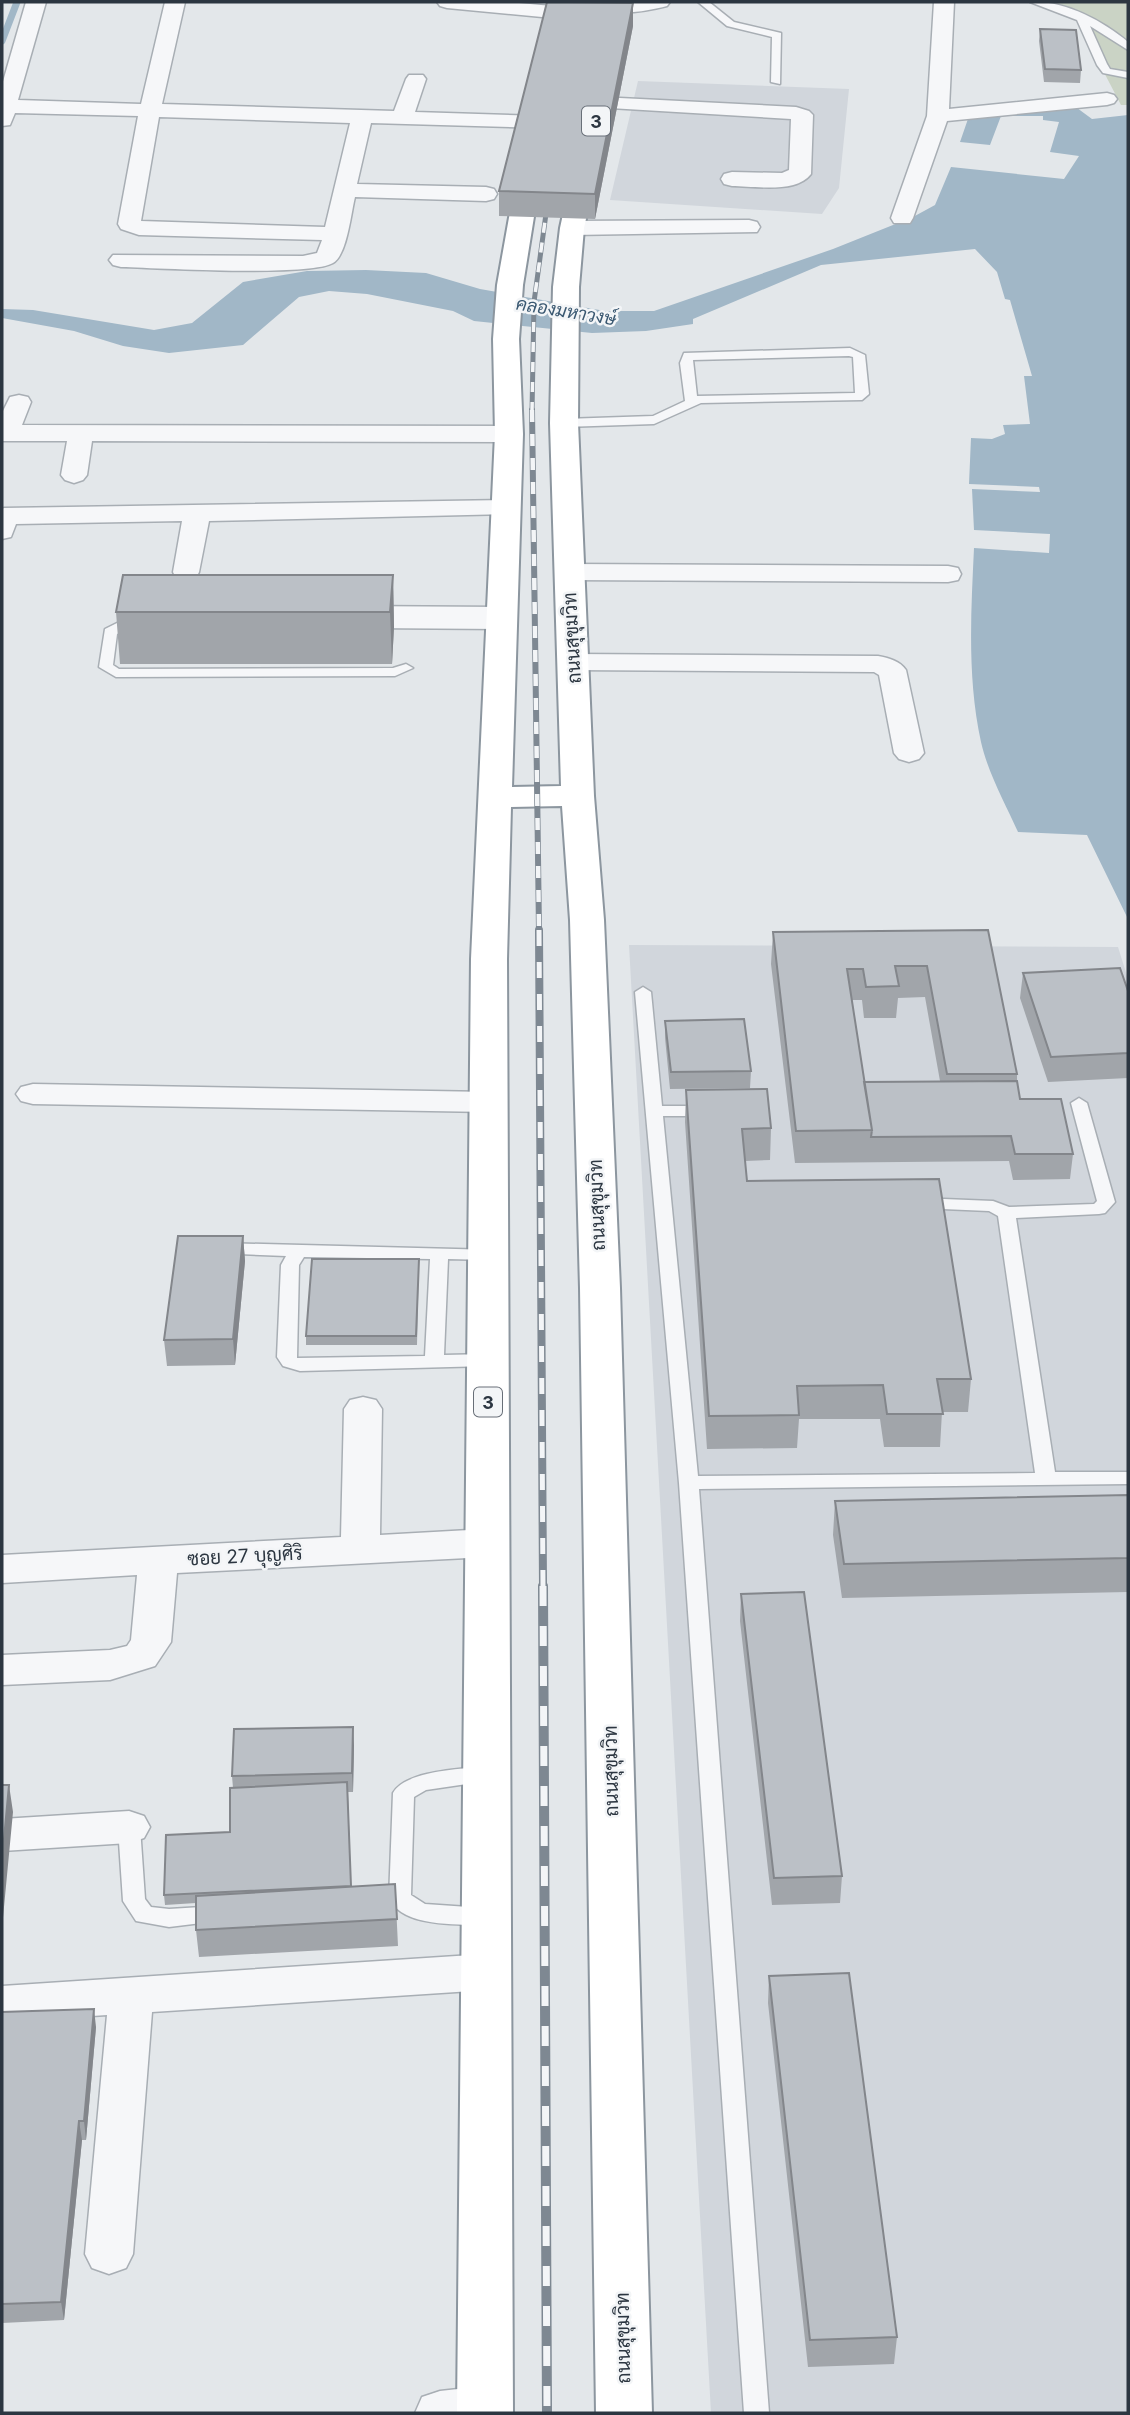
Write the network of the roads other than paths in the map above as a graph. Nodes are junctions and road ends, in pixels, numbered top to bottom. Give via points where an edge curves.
1 (175, 2) edge
2 (447, 2) edge
3 (660, 2) edge
4 (703, 2) edge
5 (944, 2) edge
6 (1035, 2) edge
7 (618, 12) edge
8 (562, 16) edge
9 (1081, 17) junction
10 (22, 25) edge
11 (1128, 47) edge
12 (1128, 75) edge
13 (606, 78) edge
14 (416, 79) dead end
15 (776, 82) dead end
16 (546, 96) edge
17 (1107, 99) dead end
18 (600, 103) junction
19 (150, 110) junction
20 (4, 113) edge
21 (362, 116) junction
22 (938, 116) junction
23 (403, 117) junction
24 (541, 122) junction
25 (732, 179) dead end
26 (344, 190) junction
27 (486, 194) dead end
28 (902, 218) dead end
29 (129, 224) junction
30 (749, 228) dead end
31 (334, 234) junction
32 (572, 234) junction
33 (691, 401) junction
34 (19, 402) dead end
35 (564, 410) junction
36 (4, 433) edge
37 (81, 433) junction
38 (509, 434) junction
39 (74, 475) dead end
40 (506, 508) junction
41 (197, 512) junction
42 (2, 531) edge
43 (186, 572) edge
44 (569, 572) junction
45 (948, 574) dead end
46 (154, 617) edge
47 (326, 619) joint
48 (502, 620) junction
49 (573, 662) junction
50 (406, 668) dead end
51 (909, 753) dead end
52 (578, 796) junction
53 (495, 797) junction
54 (643, 992) dead end
55 (33, 1094) dead end
56 (489, 1102) junction
57 (1079, 1103) dead end
58 (655, 1111) junction
59 (724, 1111) edge
60 (901, 1202) edge
61 (1006, 1213) junction
62 (205, 1249) edge
63 (298, 1251) junction
64 (439, 1253) junction
65 (488, 1254) junction
66 (488, 1360) junction
67 (434, 1362) junction
68 (363, 1409) dead end
69 (1128, 1478) edge
70 (1046, 1479) junction
71 (689, 1483) junction
72 (487, 1543) junction
73 (360, 1550) junction
74 (158, 1561) junction
75 (2, 1569) edge
76 (2, 1670) edge
77 (487, 1774) junction
78 (129, 1827) joint
79 (2, 1835) edge
80 (400, 1899) junction
81 (373, 1902) edge
82 (237, 1912) edge
83 (487, 1918) junction
84 (487, 1972) junction
85 (131, 1995) junction
86 (2, 2004) edge
87 (109, 2254) dead end
88 (470, 2411) edge
89 (624, 2413) edge
90 (757, 2413) edge

1 - 19 street
2 - 8 street
3 - 7 street
4 - 15 lane via 731,24 777,34
5 - 22 street
6 - 9 lane
9 - 11 lane via 1106,28
9 - 12 lane via 1102,65 1107,71
10 - 20 street
13 - 18 highway, ถนนสุขุมวิท / 3
14 - 23 street
16 - 24 highway, 3
17 - 22 street
18 - 25 street via 802,115 800,174 784,180
18 - 32 highway, ถนนสุขุมวิท / 3
19 - 20 street
19 - 21 street
19 - 29 street
21 - 23 street
21 - 26 street
22 - 28 street
23 - 24 street
24 - 38 highway, 3 via 523,195 510,285 506,339
26 - 27 street
26 - 31 street
29 - 31 street via 139,228
29 - 31 street via 119,268 313,262 331,251
30 - 32 street
32 - 35 highway, ถนนสุขุมวิท / 3
33 - 33 lane via 688,356 859,355 863,394 858,397
33 - 35 lane via 653,420
34 - 36 street
35 - 44 highway, ถนนสุขุมวิท / 3
36 - 37 street
37 - 38 street
37 - 39 street
38 - 40 highway, 3
40 - 41 street
40 - 48 highway, 3
41 - 42 street via 4,516
41 - 43 street
44 - 45 street
44 - 49 highway, ถนนสุขุมวิท / 3
46 - 50 lane via 110,632 106,667 123,674 395,672
47 - 48 street
47 - 48 lane via 410,630
48 - 53 highway, 3
49 - 51 street via 878,664 892,670
49 - 52 highway, ถนนสุขุมวิท / 3
52 - 53 highway
52 - 89 highway, ถนนสุขุมวิท / 3 via 600,1288
53 - 56 highway, 3
54 - 58 lane
55 - 56 street
56 - 65 highway, 3
57 - 61 lane via 1106,1202 1099,1209
58 - 59 lane
58 - 71 lane
60 - 61 lane via 993,1206
61 - 70 lane
62 - 63 lane
63 - 64 lane
63 - 67 lane via 290,1265 286,1357 290,1362
64 - 65 lane
64 - 67 lane
65 - 66 highway, 3
66 - 67 lane
66 - 72 highway, 3
68 - 73 street
69 - 70 lane
70 - 71 lane
71 - 90 lane
72 - 73 street, ซอย 27 บุญศิริ
72 - 77 highway, 3
73 - 74 street, ซอย 27 บุญศิริ
74 - 75 street, ซอย 27 บุญศิริ
74 - 76 street via 151,1642 141,1656 110,1665
77 - 80 lane via 422,1783 404,1793
77 - 83 highway, 3
78 - 79 street
78 - 82 lane via 134,1901 144,1915
80 - 81 lane
80 - 83 lane via 421,1912
83 - 84 highway, 3
84 - 85 street
84 - 88 highway, 3
85 - 86 street
85 - 87 street

